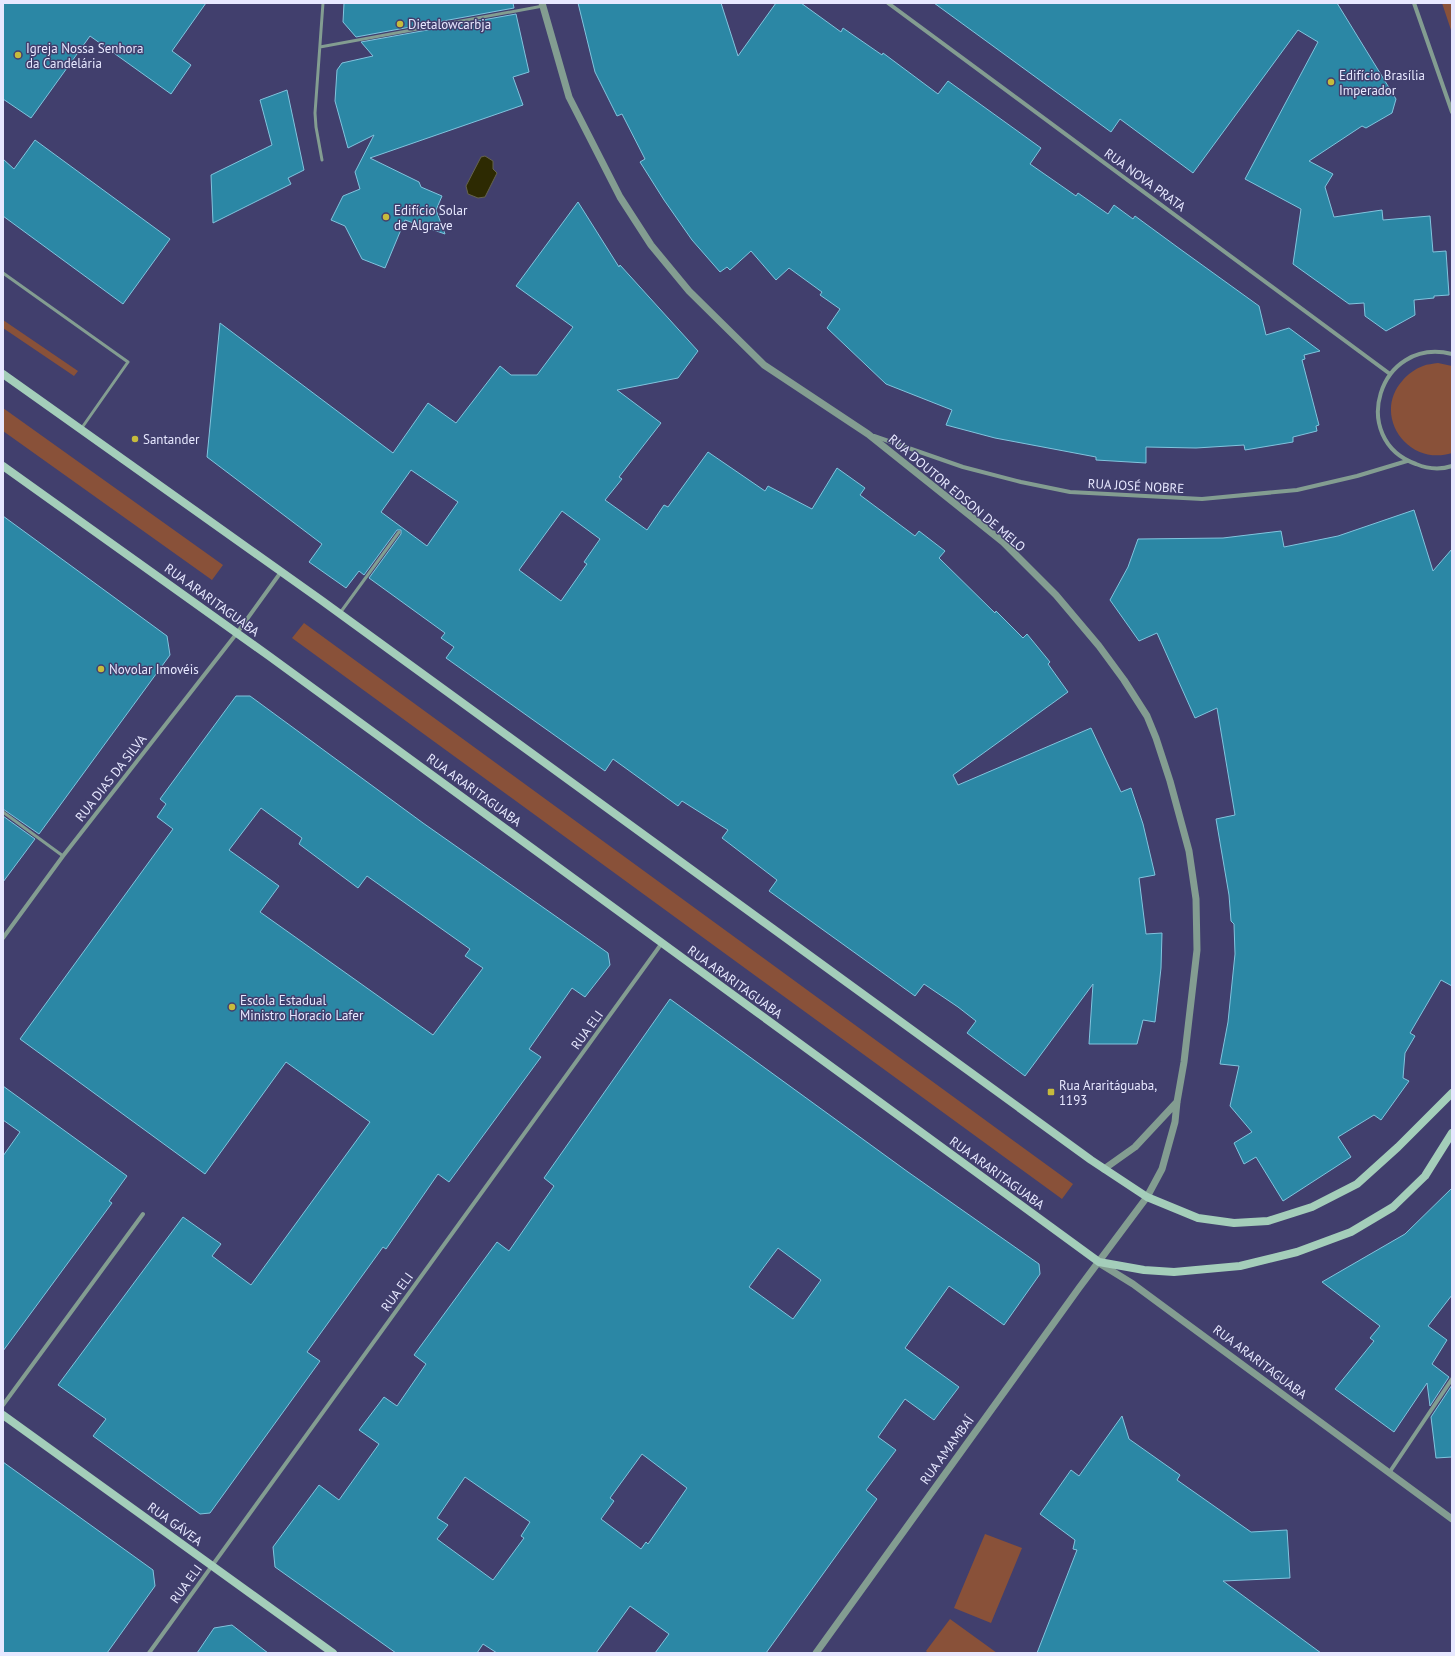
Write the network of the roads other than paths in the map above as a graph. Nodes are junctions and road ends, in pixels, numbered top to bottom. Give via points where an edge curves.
1 (323, 3) edge
2 (888, 3) edge
3 (1414, 3) edge
4 (542, 4) edge
5 (320, 47) junction
6 (1452, 112) edge
7 (322, 160) dead end
8 (3, 273) edge
9 (1452, 354) edge
10 (3, 374) edge
11 (1390, 374) junction
12 (81, 429) junction
13 (868, 434) junction
14 (1407, 461) junction
15 (3, 466) edge
16 (1452, 466) edge
17 (399, 532) dead end
18 (282, 572) junction
19 (340, 614) junction
20 (237, 633) junction
21 (3, 812) edge
22 (63, 856) junction
23 (3, 938) edge
24 (662, 943) junction
25 (1452, 1093) edge
26 (1177, 1102) junction
27 (1452, 1133) edge
28 (1104, 1169) junction
29 (1147, 1197) junction
30 (143, 1214) dead end
31 (1099, 1262) junction
32 (1452, 1379) edge
33 (3, 1405) edge
34 (3, 1414) edge
35 (1388, 1473) junction
36 (1452, 1519) edge
37 (212, 1566) junction
38 (149, 1653) edge
39 (333, 1653) edge
40 (816, 1653) edge

1 - 5 lane
2 - 11 street, RUA NOVA PRATA
3 - 6 street
4 - 5 lane
4 - 13 street, RUA DOUTOR EDSON DE MELO via 569,97 620,197 651,245 689,291 764,365
5 - 7 lane via 316,127
8 - 12 lane via 128,362
9 - 11 street via 1441,351 1421,353 1404,360
10 - 12 main road
11 - 14 street via 1380,391 1378,411 1381,431 1392,448
12 - 18 main road
13 - 14 street, RUA JOSÉ NOBRE via 963,467 1021,482 1070,492 1179,498 1202,499 1297,490
13 - 26 street, RUA DOUTOR EDSON DE MELO via 1003,542 1056,596 1099,646 1147,716 1177,804 1189,851 1196,899 1197,950
14 - 16 street via 1425,468
15 - 20 main road, RUA ARARITAGUABA
17 - 19 lane
18 - 19 main road
18 - 20 street, RUA DIAS DA SILVA
19 - 28 main road
20 - 22 street, RUA DIAS DA SILVA
20 - 24 main road, RUA ARARITAGUABA
21 - 22 lane
22 - 23 street, RUA DIAS DA SILVA
24 - 31 main road, RUA ARARITAGUABA
24 - 37 street, RUA ELI
25 - 29 main road via 1357,1184 1312,1207 1268,1221 1234,1223 1198,1218
26 - 28 street via 1136,1147
26 - 29 street, RUA DOUTOR EDSON DE MELO via 1172,1137 1162,1169
27 - 31 main road via 1425,1176 1393,1207 1351,1232 1297,1252 1240,1266 1174,1272
28 - 29 main road
29 - 31 street, RUA DOUTOR EDSON DE MELO
30 - 33 street
31 - 35 street, RUA ARARITAGUABA via 1133,1284
31 - 40 street, RUA AMAMBAÍ
32 - 35 street
34 - 37 main road, RUA GÁVEA
35 - 36 street, RUA ARARITAGUABA
37 - 38 street, RUA ELI
37 - 39 main road, RUA GÁVEA

